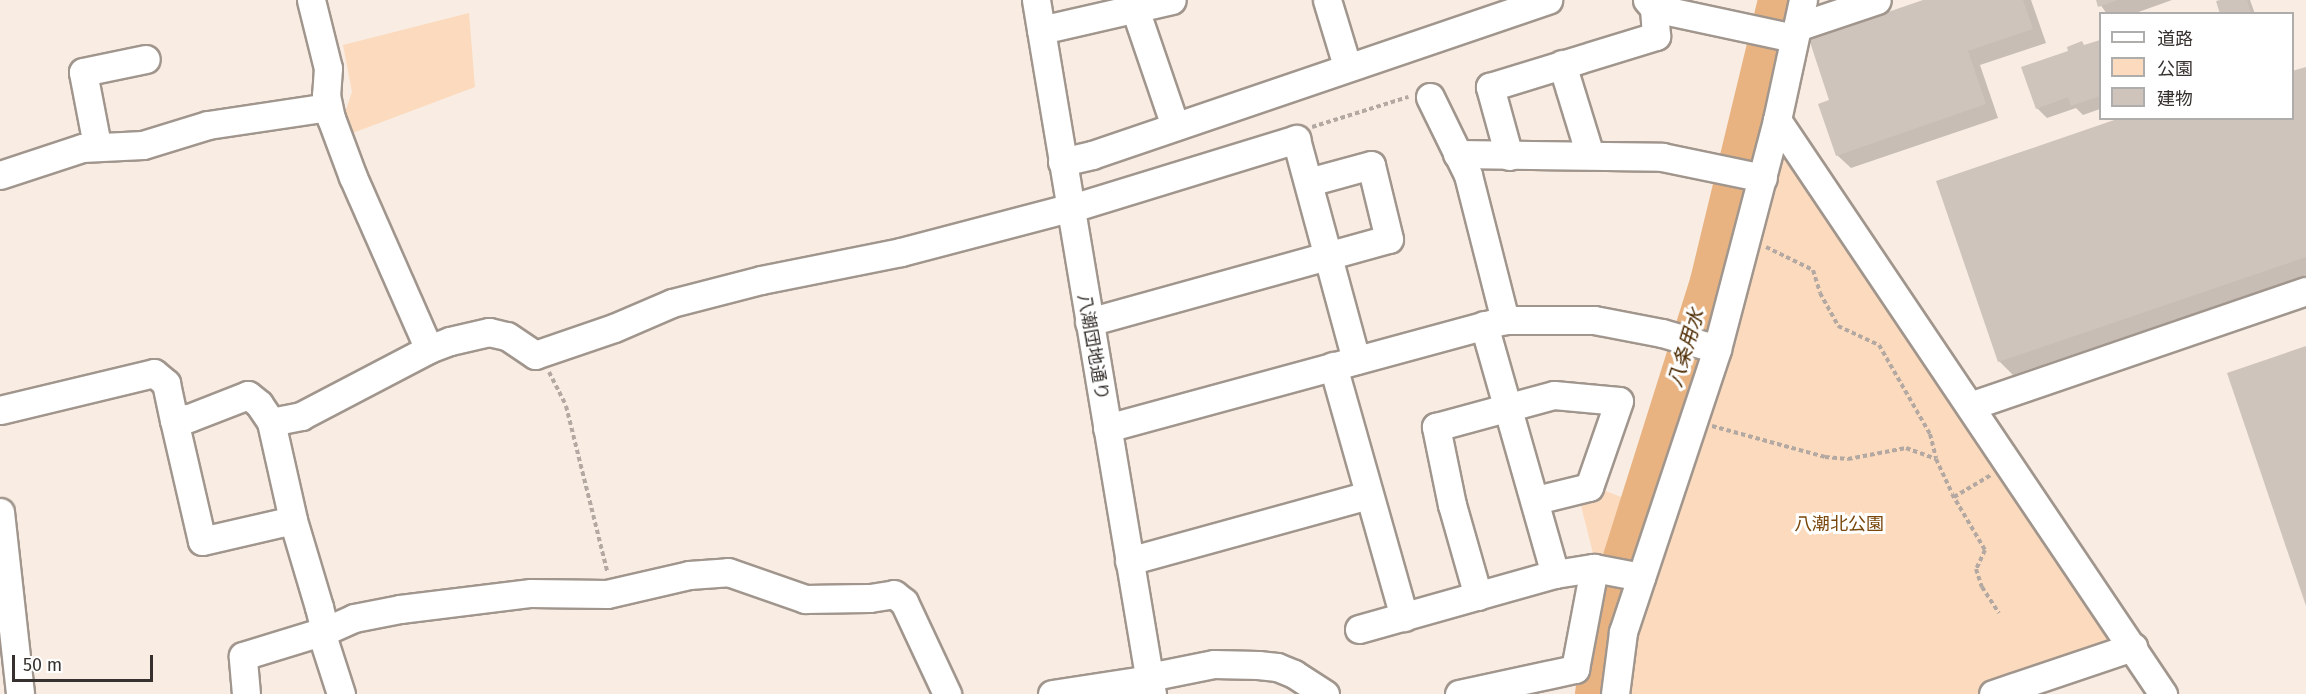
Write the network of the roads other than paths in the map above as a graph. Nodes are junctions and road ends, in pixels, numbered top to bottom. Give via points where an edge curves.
1 (311, 0) edge
2 (1036, 0) edge
3 (1172, 0) edge
4 (1327, 0) edge
5 (1548, 0) edge
6 (1803, 0) edge
7 (1878, 0) edge
8 (1651, 4) edge
9 (1135, 9) junction
10 (1041, 30) junction
11 (1792, 33) junction
12 (146, 59) dead end
13 (1562, 64) junction
14 (1347, 66) junction
15 (1430, 97) road end
16 (328, 107) junction
17 (1777, 120) junction
18 (1175, 126) junction
19 (97, 145) junction
20 (1457, 154) junction
21 (1590, 155) junction
22 (1509, 156) junction
23 (1062, 162) junction
24 (0, 175) edge
25 (1755, 176) junction
26 (1309, 182) junction
27 (1069, 208) junction
28 (1328, 258) junction
29 (2306, 291) edge
30 (1089, 322) junction
31 (1495, 322) junction
32 (1711, 347) junction
33 (429, 349) junction
34 (1345, 363) junction
35 (1507, 406) junction
36 (1970, 406) junction
37 (0, 410) edge
38 (174, 420) junction
39 (271, 422) junction
40 (1107, 428) junction
41 (1368, 495) junction
42 (1536, 500) junction
43 (0, 512) edge
44 (293, 520) junction
45 (1130, 561) junction
46 (1594, 568) junction
47 (1555, 574) junction
48 (1641, 577) junction
49 (1478, 596) junction
50 (1404, 617) junction
51 (1359, 629) dead end
52 (323, 632) junction
53 (2133, 647) junction
54 (1150, 683) edge
55 (20, 694) edge
56 (246, 694) edge
57 (341, 694) edge
58 (947, 694) edge
59 (1052, 694) edge
60 (1325, 694) edge
61 (1459, 694) edge
62 (1615, 694) edge
63 (1993, 694) edge
64 (2163, 694) edge

1 - 16 street via 328,68
2 - 10 street, 八潮団地通り
3 - 9 street
4 - 14 street
5 - 14 street
6 - 11 street
7 - 11 street
8 - 11 street
8 - 13 street via 1656,36
9 - 10 street
9 - 18 street
10 - 23 street, 八潮団地通り
11 - 17 street
12 - 19 street via 83,72
13 - 21 street
13 - 22 street via 1490,87
14 - 18 street
15 - 20 street
16 - 19 street via 208,125 150,144
16 - 33 street via 353,177
17 - 25 street
17 - 36 street
18 - 23 street
19 - 24 street
20 - 22 street
20 - 31 street via 1468,176
21 - 22 street
21 - 25 street via 1662,157
23 - 27 street, 八潮団地通り
25 - 32 street via 1747,237
26 - 27 street via 1296,139
26 - 28 street
26 - 28 street via 1371,165 1389,240
27 - 30 street, 八潮団地通り
27 - 33 street via 901,252 761,280 672,303 535,355 507,336 489,332
28 - 30 street
28 - 34 street
29 - 36 street
30 - 40 street, 八潮団地通り
31 - 32 street via 1594,320
31 - 34 street
31 - 35 street
32 - 48 street via 1694,421
33 - 39 street via 301,416
34 - 40 street
34 - 41 street
35 - 42 street
35 - 42 street via 1554,395 1619,401 1589,487
35 - 49 street via 1436,427 1452,505
36 - 53 street
37 - 38 street via 154,373 166,383
38 - 39 street via 248,395
38 - 44 street via 202,541
39 - 44 street
40 - 45 street, 八潮団地通り
41 - 45 street
41 - 50 street
42 - 47 street
43 - 55 street
44 - 52 street
45 - 54 street, 八潮団地通り
46 - 47 street
46 - 48 street
46 - 61 street via 1575,669
47 - 49 street
48 - 62 street via 1623,632
49 - 50 street
50 - 51 street
52 - 56 street via 243,656
52 - 57 street
52 - 58 street via 354,618 400,609 531,593 607,594 689,575 728,572 805,599 894,594 904,602
53 - 63 street
53 - 64 street
54 - 59 street
54 - 60 street via 1214,664 1258,665 1294,674

